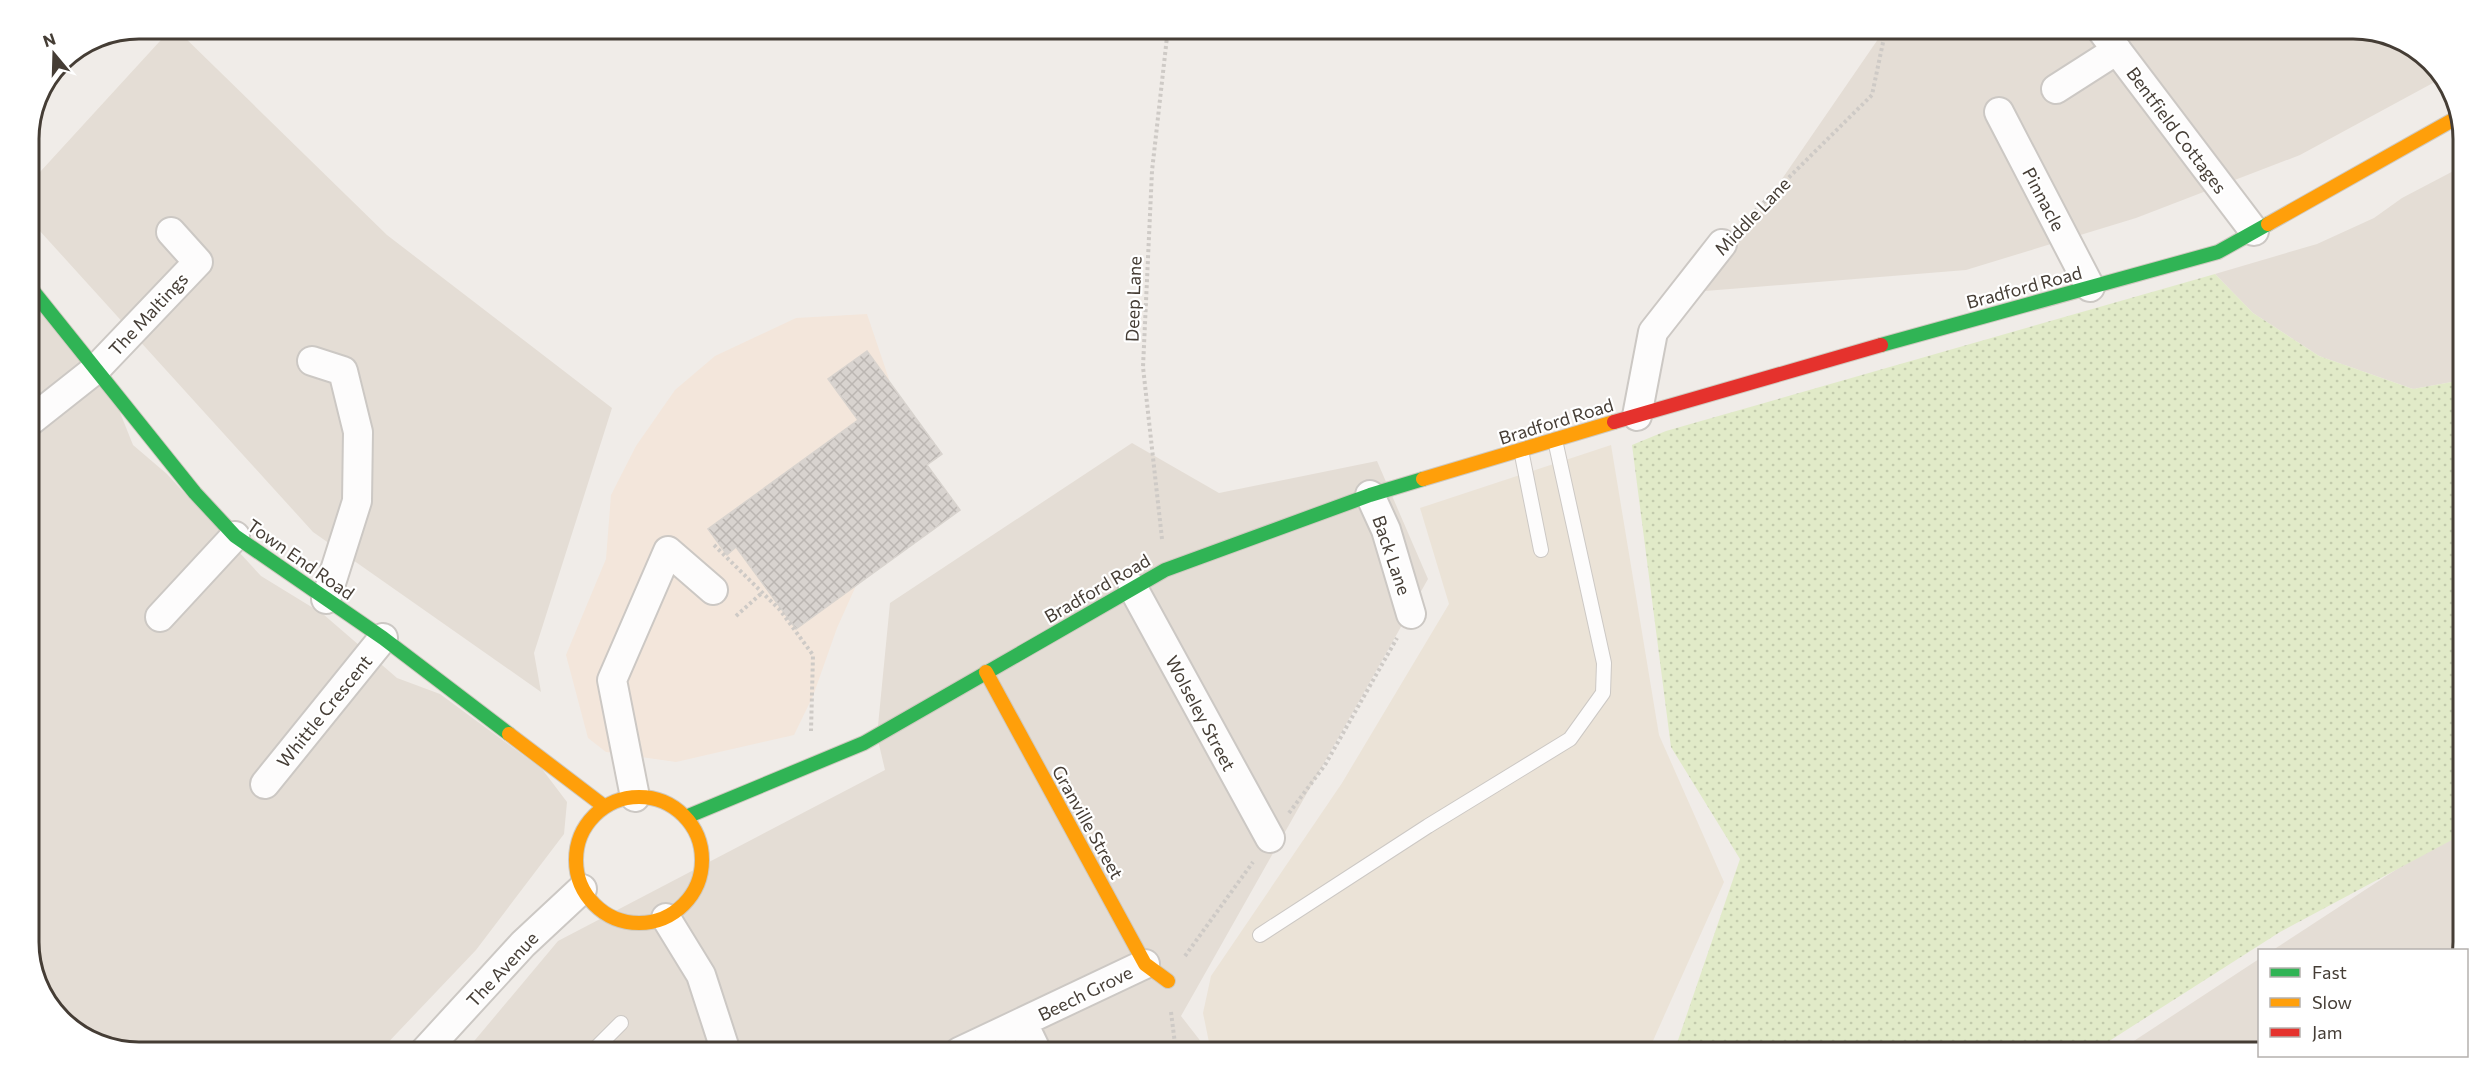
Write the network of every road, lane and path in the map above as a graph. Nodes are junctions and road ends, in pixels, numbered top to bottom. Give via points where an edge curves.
1 (1167, 39) edge
2 (1884, 39) edge
3 (2108, 39) edge
4 (2056, 88) dead end
5 (1999, 112) dead end
6 (2451, 121) edge
7 (2254, 231) junction
8 (171, 232) dead end
9 (1722, 244) joint
10 (2090, 287) junction
11 (39, 298) edge
12 (312, 361) dead end
13 (96, 369) junction
14 (39, 414) edge
15 (1637, 416) junction
16 (1555, 440) junction
17 (1521, 450) junction
18 (1370, 495) junction
19 (236, 536) junction
20 (714, 545) dead end
21 (1541, 550) dead end
22 (1166, 570) junction
23 (1133, 588) junction
24 (713, 590) dead end
25 (763, 592) junction
26 (326, 599) junction
27 (1411, 614) dead end
28 (736, 616) dead end
29 (160, 617) dead end
30 (383, 638) junction
31 (986, 672) junction
32 (808, 766) junction
33 (265, 784) dead end
34 (635, 797) junction
35 (606, 807) junction
36 (686, 817) junction
37 (1270, 838) dead end
38 (582, 889) junction
39 (666, 918) junction
40 (1260, 935) dead end
41 (1145, 964) junction
42 (1168, 981) dead end
43 (621, 1023) dead end
44 (1023, 1023) junction
45 (434, 1042) edge
46 (603, 1042) edge
47 (722, 1042) edge
48 (987, 1042) edge
49 (1032, 1042) edge

1 - 22 path, Deep Lane via 1152,171 1143,367
2 - 9 path, Middle Lane via 1872,95
3 - 4 street
3 - 7 street, Bentfield Cottages
5 - 10 street, Pinnacle
6 - 7 street, Bradford Road
7 - 10 street, Bradford Road via 2218,252
8 - 13 street, The Maltings via 198,262
9 - 15 street, Middle Lane via 1653,332
10 - 15 street, Bradford Road
11 - 13 street, Town End Road
12 - 26 street via 343,371 358,432 357,501
13 - 14 street
13 - 19 street, Town End Road via 195,493
15 - 16 street, Bradford Road
16 - 17 street, Bradford Road
16 - 40 lane via 1604,663 1603,693 1570,739
17 - 18 street, Bradford Road
17 - 21 lane
18 - 22 street, Bradford Road
18 - 27 street, Back Lane via 1386,530
19 - 26 street, Town End Road
19 - 29 street
20 - 25 path
22 - 23 street, Bradford Road
23 - 31 street, Bradford Road
23 - 37 street, Wolseley Street
24 - 34 street via 668,551 612,680
25 - 28 path
25 - 32 path via 813,655
26 - 30 street, Town End Road
30 - 33 street, Whittle Crescent
30 - 35 street, Town End Road
31 - 32 street, Bradford Road via 864,743
31 - 41 street, Granville Street
32 - 36 street, Bradford Road
34 - 35 street
34 - 36 street via 654,798
35 - 38 street via 591,819 581,835 576,853
36 - 39 street via 697,834 702,873 683,907
38 - 39 street via 609,916 628,923
38 - 45 street, The Avenue via 523,944
39 - 47 street via 701,975
41 - 42 street, Granville Street
41 - 44 street, Beech Grove
43 - 46 lane
44 - 48 street, Beech Grove
44 - 49 street

